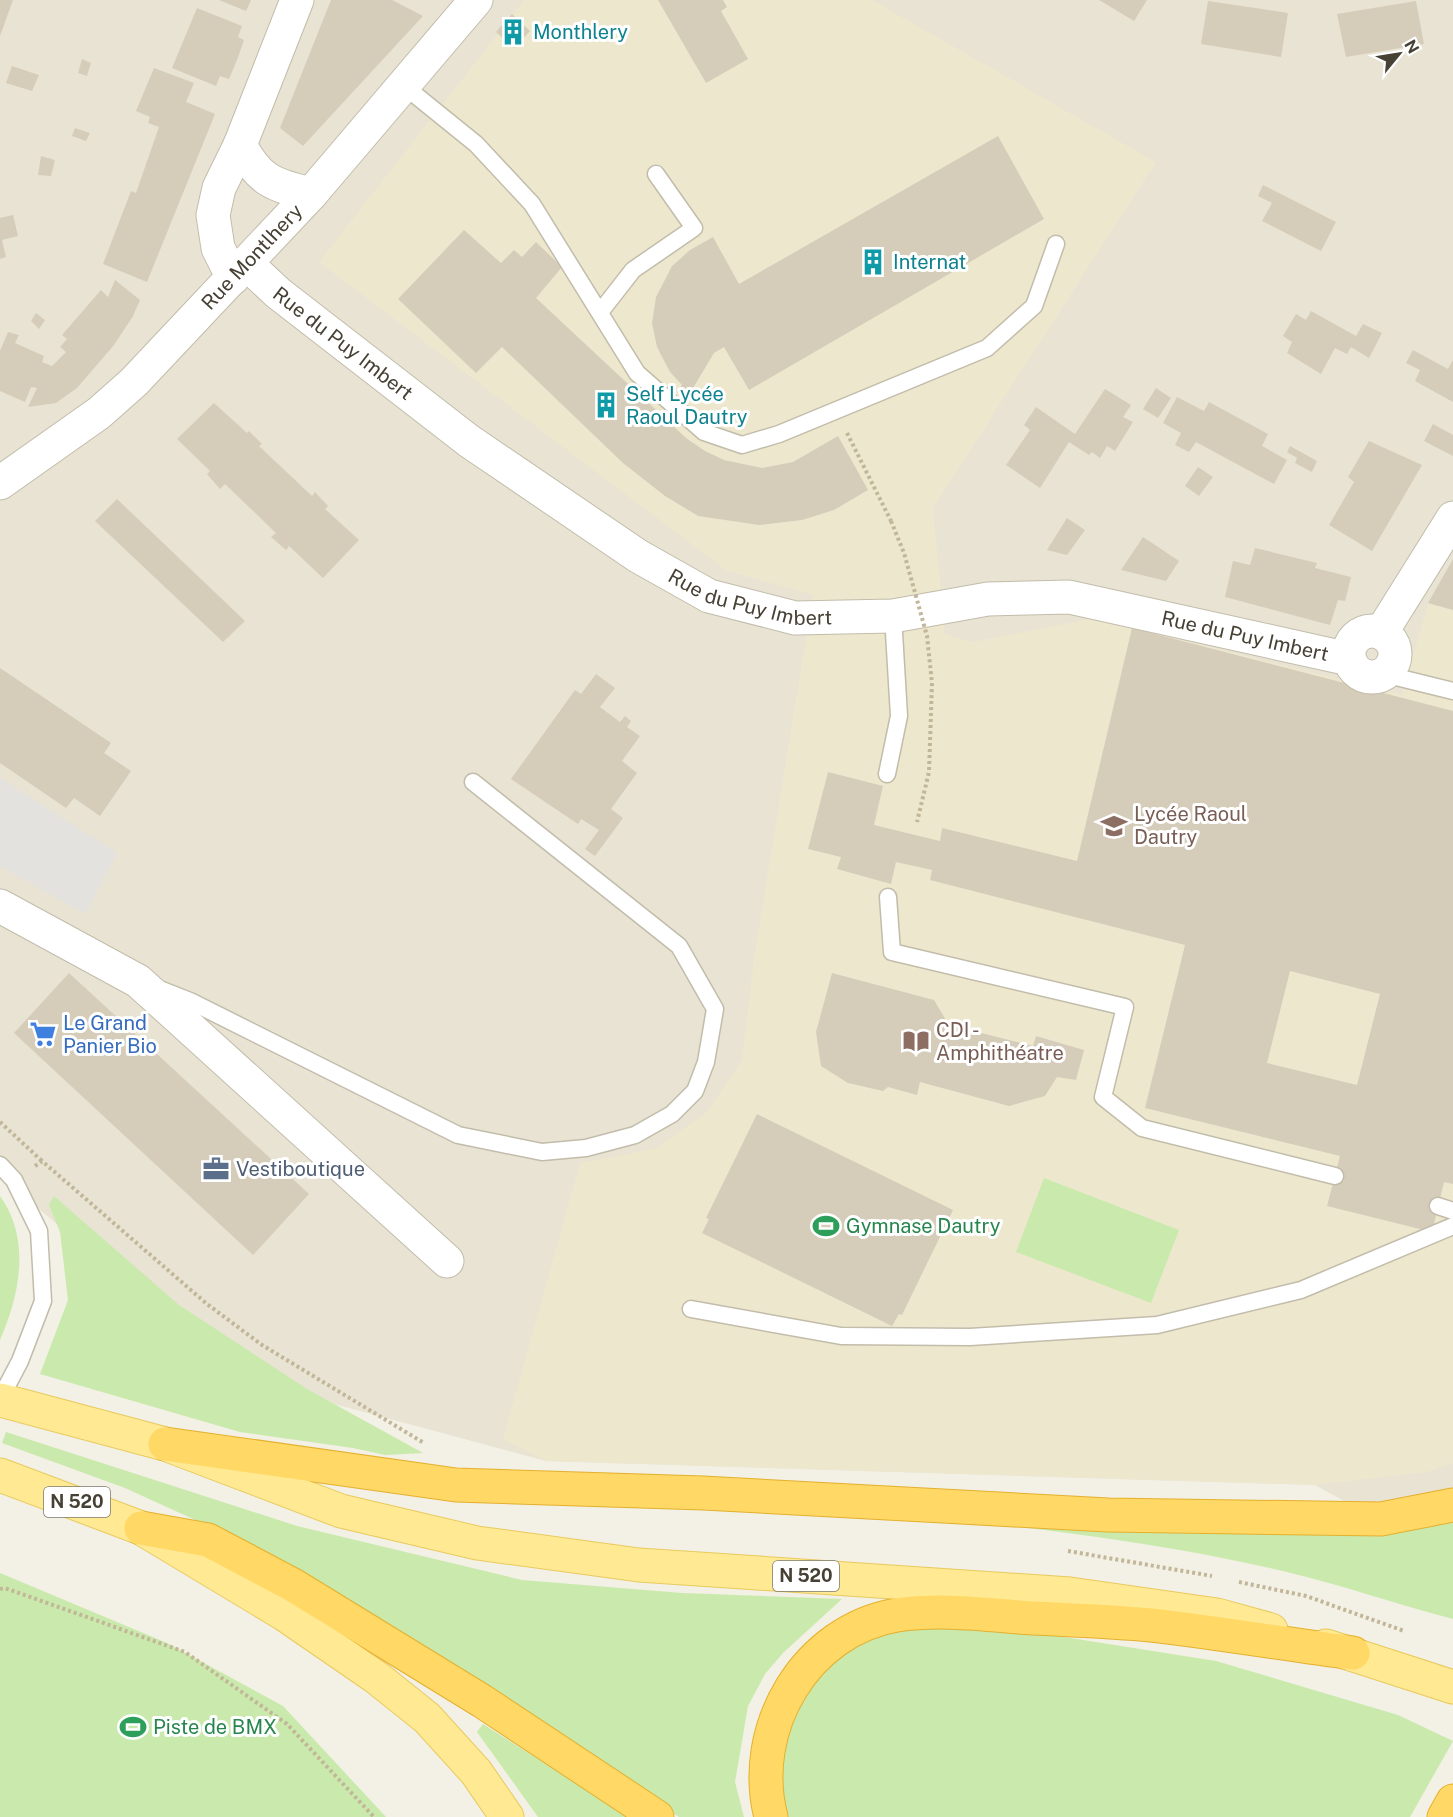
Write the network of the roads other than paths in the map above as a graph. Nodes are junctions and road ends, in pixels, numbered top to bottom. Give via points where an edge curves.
1 (297, 0) edge
2 (476, 0) edge
3 (403, 85) junction
4 (240, 144) junction
5 (656, 174) dead end
6 (310, 194) junction
7 (1056, 244) dead end
8 (239, 270) junction
9 (601, 311) junction
10 (0, 483) edge
11 (1453, 518) edge
12 (893, 616) junction
13 (1381, 633) junction
14 (1349, 660) junction
15 (1384, 674) junction
16 (1453, 691) edge
17 (887, 774) dead end
18 (473, 782) dead end
19 (888, 897) dead end
20 (0, 906) edge
21 (138, 981) junction
22 (0, 1165) edge
23 (1335, 1176) dead end
24 (1453, 1226) edge
25 (447, 1261) dead end
26 (692, 1309) dead end
27 (0, 1399) edge
28 (165, 1444) junction
29 (6, 1477) edge
30 (1453, 1505) edge
31 (141, 1528) junction
32 (1353, 1653) junction
33 (1453, 1687) edge
34 (1453, 1801) edge
35 (507, 1817) edge
36 (657, 1817) edge
37 (771, 1817) edge
38 (1444, 1817) edge

1 - 4 street
2 - 3 street, Rue Montlhery
3 - 6 street, Rue Montlhery
3 - 9 lane via 476,144 532,204
4 - 6 street via 257,172 269,182
4 - 8 street via 219,188 213,215 218,248
5 - 9 lane via 694,228 633,270
6 - 8 street, Rue Montlhery
7 - 9 lane via 1034,306 987,348 779,434 742,445 704,432 638,374
8 - 10 street, Rue Montlhery via 125,390
8 - 12 street, Rue du Puy Imbert via 278,293 468,441 638,556 709,596 795,618
11 - 13 street
12 - 14 street, Rue du Puy Imbert via 988,599 1069,597
12 - 17 lane via 899,716
13 - 14 street via 1360,635 1350,645
13 - 15 street via 1391,642 1394,656
14 - 15 street via 1364,675
15 - 16 lane
18 - 21 lane via 679,946 715,1009 706,1062 694,1091 672,1114 635,1135 585,1148 542,1152 458,1135 190,1001
19 - 23 lane via 892,952 1125,1007 1103,1097 1142,1128
20 - 21 street
21 - 25 street
22 - 27 lane via 14,1180 39,1231 43,1301 20,1361
24 - 26 lane via 1301,1290 1157,1325 970,1337 841,1336
27 - 28 main road, N 520
28 - 30 highway via 456,1485 703,1493 1120,1515 1381,1519
28 - 32 main road, N 520 via 341,1510 477,1543 639,1565 1070,1594 1217,1615
29 - 31 main road, N 520
31 - 35 main road, N 520 via 284,1614 377,1678 427,1719 476,1772
31 - 36 highway via 208,1540 293,1585 482,1701
32 - 33 main road, N 520
32 - 37 highway via 1149,1625 947,1612 898,1615 858,1626 830,1644 806,1668 787,1691 778,1710 766,1761
34 - 38 highway

